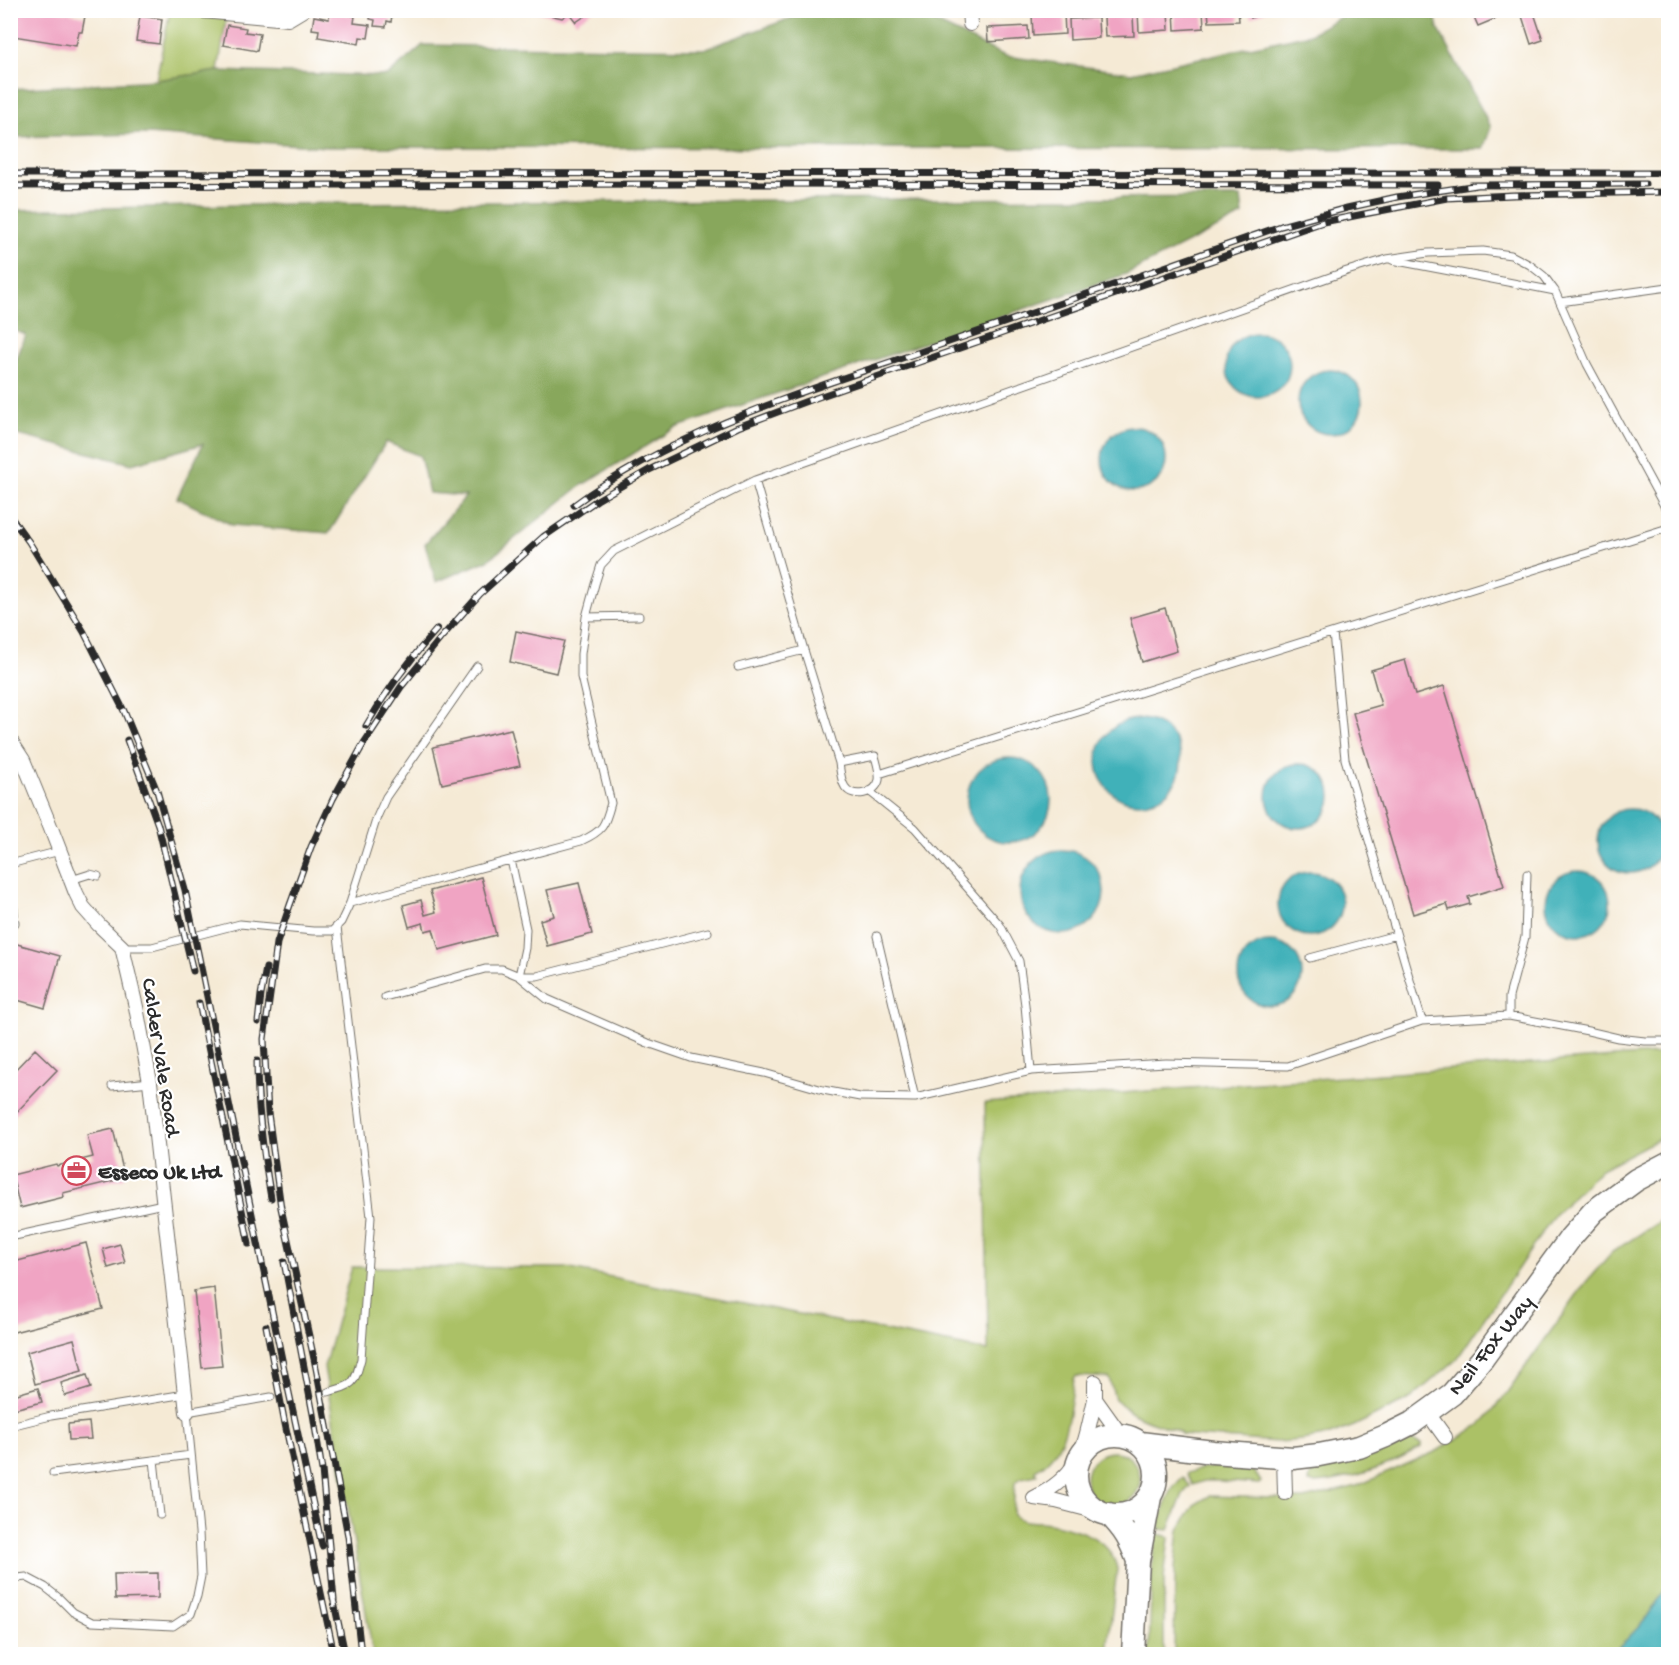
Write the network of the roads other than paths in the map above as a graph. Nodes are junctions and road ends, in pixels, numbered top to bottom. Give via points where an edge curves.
1 (192, 10) edge
2 (303, 10) edge
3 (1387, 259) junction
4 (1668, 287) edge
5 (1555, 291) junction
6 (1560, 302) junction
7 (755, 480) junction
8 (1668, 513) edge
9 (1668, 528) edge
10 (639, 616) dead end
11 (586, 617) junction
12 (1334, 633) junction
13 (804, 650) junction
14 (477, 666) dead end
15 (738, 667) dead end
16 (10, 740) edge
17 (839, 764) junction
18 (879, 774) junction
19 (869, 791) junction
20 (60, 850) junction
21 (511, 860) junction
22 (10, 866) edge
23 (1527, 874) dead end
24 (98, 876) dead end
25 (71, 880) junction
26 (350, 903) junction
27 (12, 914) edge
28 (15, 923) dead end
29 (337, 927) junction
30 (708, 932) dead end
31 (1396, 935) junction
32 (877, 936) dead end
33 (122, 947) junction
34 (1310, 958) dead end
35 (519, 976) junction
36 (385, 997) dead end
37 (1509, 1016) junction
38 (1422, 1021) junction
39 (1668, 1041) edge
40 (1031, 1071) junction
41 (150, 1082) junction
42 (112, 1086) dead end
43 (915, 1098) junction
44 (1668, 1163) edge
45 (163, 1204) junction
46 (10, 1238) edge
47 (1095, 1382) dead end
48 (328, 1392) dead end
49 (185, 1394) junction
50 (271, 1397) dead end
51 (1095, 1399) junction
52 (187, 1412) junction
53 (1427, 1412) junction
54 (10, 1426) edge
55 (1445, 1437) dead end
56 (1130, 1438) junction
57 (1199, 1450) junction
58 (191, 1455) junction
59 (1284, 1458) junction
60 (154, 1460) junction
61 (1078, 1460) junction
62 (53, 1473) dead end
63 (1153, 1487) junction
64 (1285, 1492) dead end
65 (1019, 1497) dead end
66 (1034, 1498) junction
67 (1105, 1514) junction
68 (160, 1515) dead end
69 (1138, 1561) junction
70 (10, 1579) edge
71 (1133, 1654) edge

1 - 2 street via 288,19
3 - 5 lane
3 - 5 lane via 1483,251 1511,255 1544,276
3 - 7 lane
4 - 6 lane
5 - 6 lane
6 - 8 lane via 1587,364
7 - 11 lane via 614,551 601,565
7 - 13 lane
9 - 12 lane
10 - 11 lane
11 - 21 lane via 581,678 611,803 607,821 597,834 580,841
12 - 18 lane
12 - 31 lane via 1345,759
13 - 15 lane
13 - 17 lane
14 - 26 lane via 386,797
16 - 20 street via 23,760
17 - 18 lane via 875,756
17 - 19 lane via 849,792
18 - 19 lane via 877,785
19 - 40 lane via 915,828 1000,925 1019,961
20 - 22 lane
20 - 25 street
21 - 26 lane
21 - 35 lane via 526,929
22 - 27 lane
23 - 37 lane via 1525,937 1509,998
24 - 25 lane via 90,874
25 - 33 street via 83,907
26 - 29 lane
27 - 28 lane
29 - 33 lane via 313,932 240,924 152,947
29 - 48 lane via 371,1217 361,1359 356,1379
30 - 35 lane via 537,976
31 - 34 lane
31 - 38 lane
32 - 43 lane
33 - 41 street, Calder Vale Road
35 - 36 lane via 502,969 485,969
35 - 43 lane via 547,999 691,1058 860,1097
37 - 38 lane
37 - 39 lane via 1618,1038
38 - 40 lane via 1288,1066 1166,1064
40 - 43 lane
41 - 42 lane
41 - 45 street, Calder Vale Road
44 - 53 main road, Neil Fox Way via 1636,1180 1594,1211 1571,1236 1483,1358 1452,1394
45 - 46 lane
45 - 49 street, Calder Vale Road
47 - 51 street
49 - 52 street, Calder Vale Road
49 - 54 lane
50 - 52 lane
51 - 56 street
51 - 61 street
52 - 58 lane
53 - 55 street
53 - 59 main road, Neil Fox Way via 1359,1447
56 - 57 main road, Neil Fox Way
56 - 61 main road, Neil Fox Way via 1107,1435 1095,1440
56 - 63 main road via 1153,1457
57 - 59 main road, Neil Fox Way
57 - 63 main road via 1176,1462
58 - 60 lane
58 - 70 lane via 201,1576 190,1614 173,1626 92,1622 26,1577
59 - 64 street
60 - 62 lane
60 - 68 lane
61 - 66 street via 1053,1488
61 - 67 main road via 1077,1485 1082,1497
63 - 67 main road via 1140,1508 1128,1514
63 - 69 main road
65 - 66 street
66 - 67 street
67 - 69 main road via 1123,1530
69 - 71 main road

